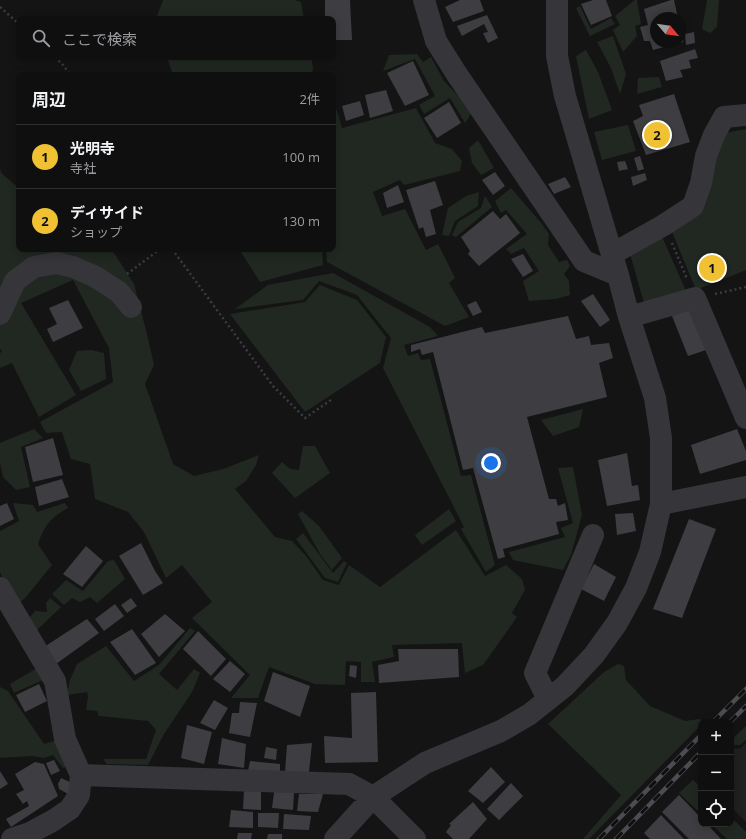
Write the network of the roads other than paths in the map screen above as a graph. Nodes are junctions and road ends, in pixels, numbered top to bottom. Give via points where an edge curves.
1 (424, 0) edge
2 (557, 0) edge
3 (746, 115) edge
4 (612, 254) junction
5 (618, 275) junction
6 (131, 307) dead end
7 (0, 314) edge
8 (629, 317) junction
9 (746, 418) edge
10 (746, 487) edge
11 (661, 504) junction
12 (593, 535) dead end
13 (0, 588) edge
14 (548, 699) junction
15 (81, 775) junction
16 (373, 797) junction
17 (12, 839) edge
18 (335, 839) edge
19 (415, 839) edge

1 - 5 street via 436,41 584,261
2 - 4 street via 557,56 565,96
3 - 4 street via 724,117 706,156 693,206
4 - 5 street
5 - 8 street
6 - 7 street via 119,292 94,276 57,263 34,267 15,281
8 - 9 street via 695,298
8 - 11 street via 655,398 661,438
10 - 11 street
11 - 14 street via 650,552 636,588 617,623 594,655 565,686
12 - 14 street via 535,673
13 - 15 street via 55,681 66,739
14 - 16 street via 530,714 501,731 425,763
15 - 16 street via 349,784
15 - 17 street via 79,795 70,809 54,820
16 - 18 street
16 - 19 street

